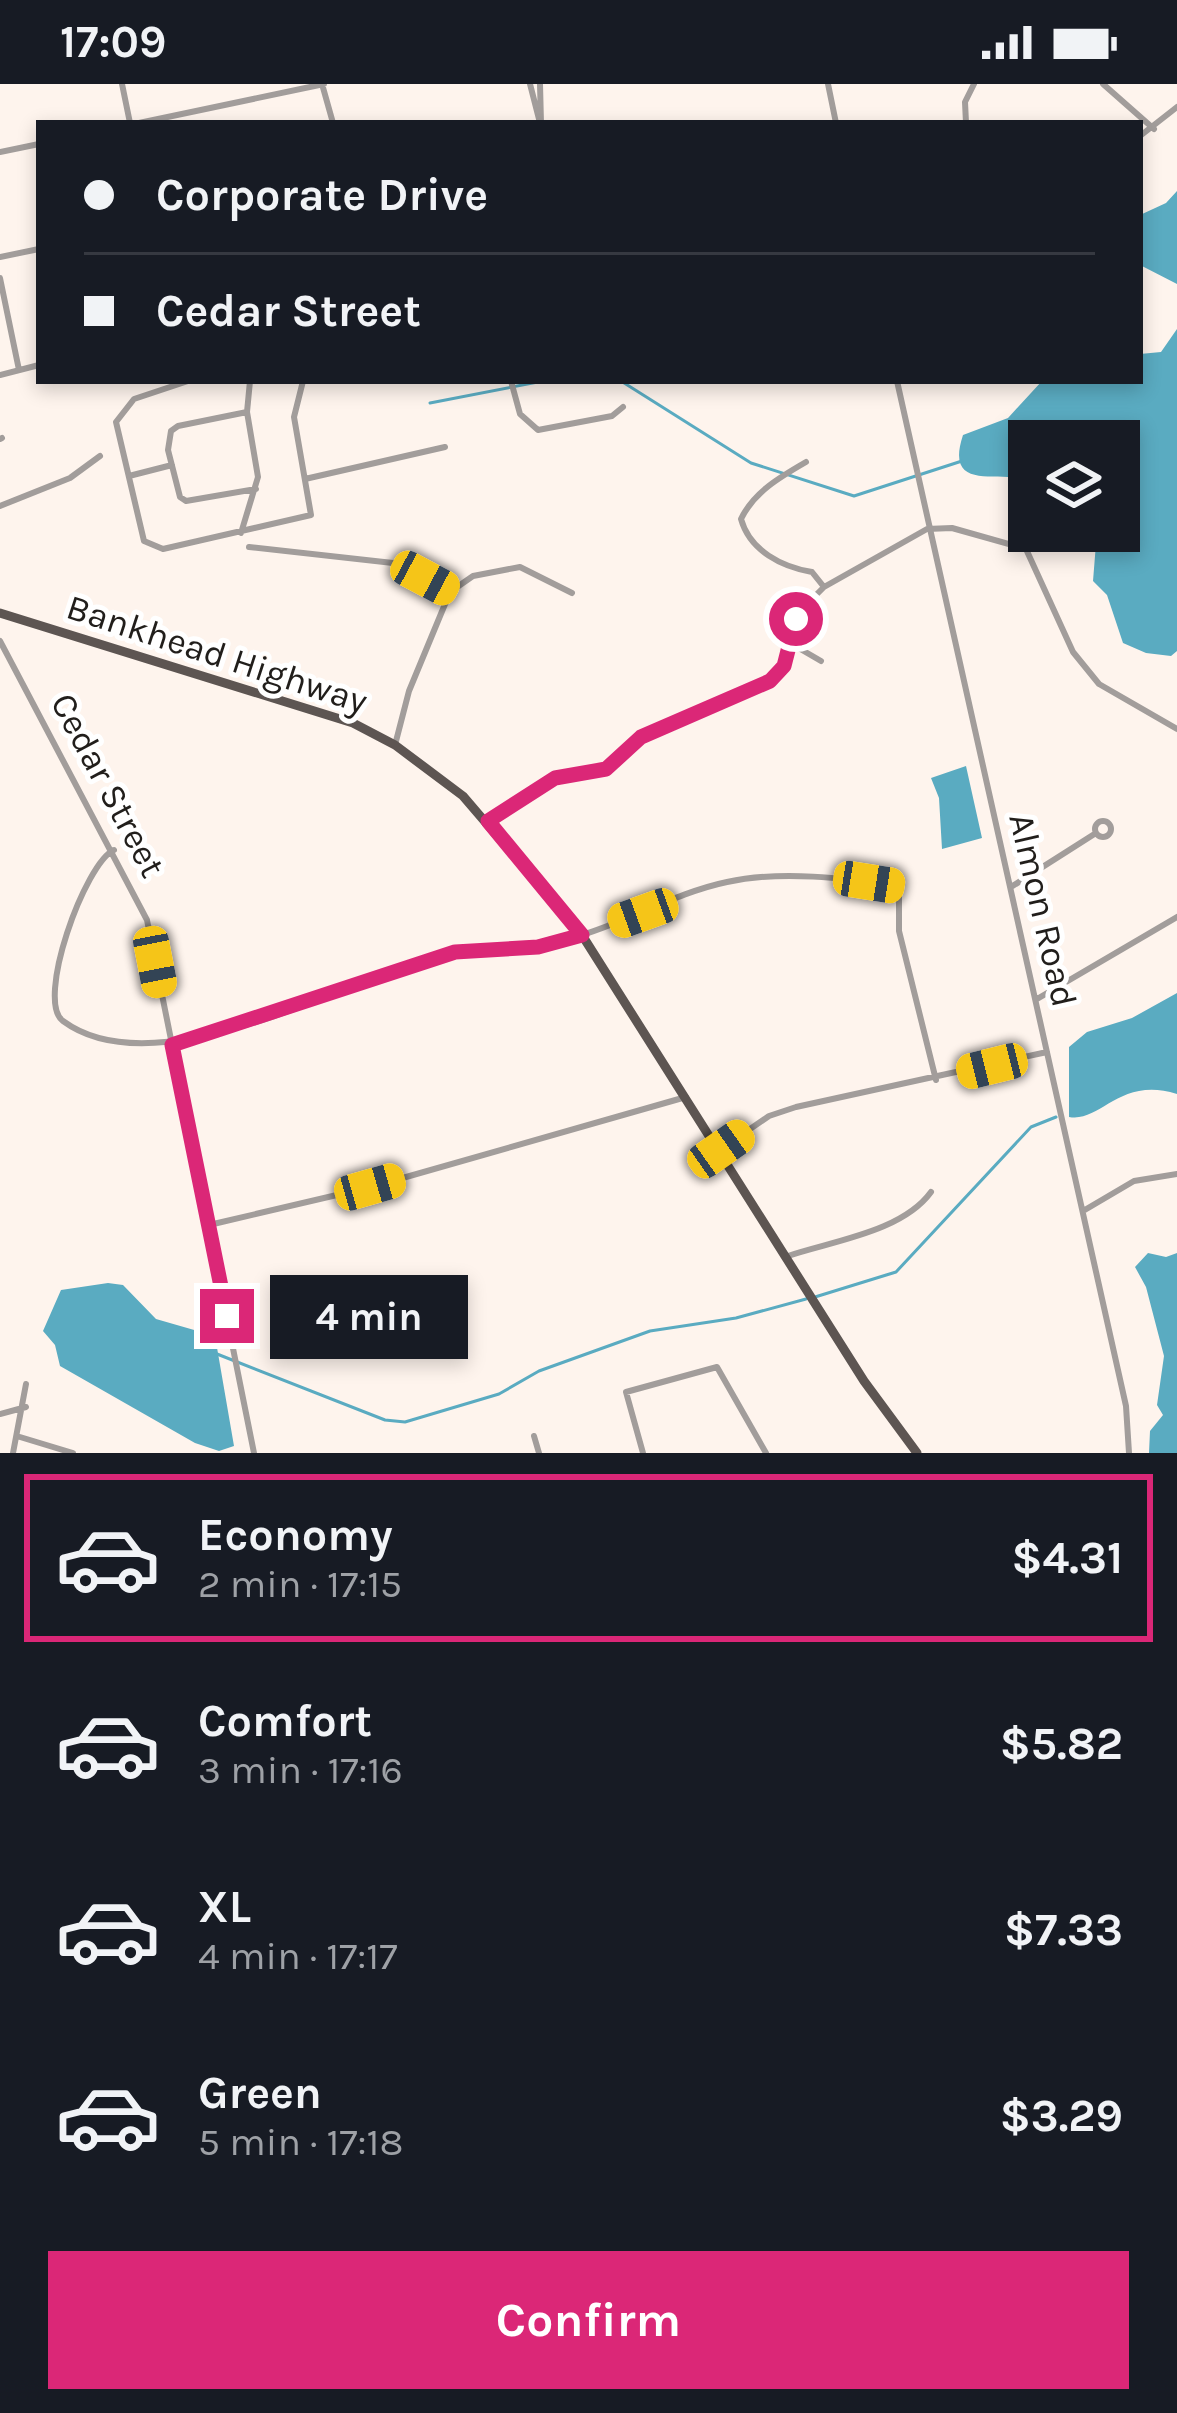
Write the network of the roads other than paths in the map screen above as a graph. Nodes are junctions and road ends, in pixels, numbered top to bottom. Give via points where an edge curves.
1 (122, 84) edge
2 (323, 84) edge
3 (530, 84) edge
4 (540, 84) edge
5 (828, 84) edge
6 (974, 84) edge
7 (1103, 84) edge
8 (1177, 107) edge
9 (134, 120) edge
10 (149, 120) edge
11 (332, 120) edge
12 (540, 120) edge
13 (541, 120) edge
14 (835, 120) edge
15 (966, 120) edge
16 (1154, 129) junction
17 (1143, 134) edge
18 (36, 145) edge
19 (0, 152) edge
20 (36, 250) edge
21 (0, 257) edge
22 (0, 278) edge
23 (36, 366) edge
24 (19, 370) junction
25 (0, 375) edge
26 (179, 384) edge
27 (250, 384) edge
28 (302, 384) edge
29 (513, 384) edge
30 (898, 384) edge
31 (622, 407) dead end
32 (247, 412) junction
33 (445, 447) dead end
34 (100, 456) dead end
35 (806, 462) dead end
36 (172, 465) junction
37 (128, 476) junction
38 (305, 479) junction
39 (256, 489) junction
40 (0, 506) edge
41 (927, 529) junction
42 (241, 532) junction
43 (253, 546) dead end
44 (824, 587) junction
45 (450, 592) junction
46 (572, 593) dead end
47 (5, 614) edge
48 (0, 626) edge
49 (0, 641) edge
50 (790, 644) junction
51 (821, 661) dead end
52 (1177, 728) edge
53 (395, 745) junction
54 (488, 821) junction
55 (1096, 833) dead end
56 (114, 850) junction
57 (1011, 887) junction
58 (1177, 917) edge
59 (582, 935) junction
60 (1037, 999) junction
61 (172, 1045) junction
62 (1047, 1052) junction
63 (936, 1080) junction
64 (687, 1096) junction
65 (721, 1149) junction
66 (1177, 1174) edge
67 (931, 1192) dead end
68 (1083, 1211) junction
69 (208, 1225) junction
70 (788, 1256) junction
71 (26, 1384) dead end
72 (26, 1407) junction
73 (0, 1414) edge
74 (534, 1436) dead end
75 (20, 1437) junction
76 (13, 1453) edge
77 (73, 1453) edge
78 (254, 1453) edge
79 (539, 1453) edge
80 (643, 1453) edge
81 (766, 1453) edge
82 (917, 1453) edge
83 (1129, 1453) edge

1 - 9 street
2 - 10 street
2 - 11 street
3 - 12 street
4 - 13 street
5 - 14 street
6 - 15 street
7 - 16 street
8 - 16 street
16 - 17 street
18 - 19 street
20 - 21 street
22 - 24 street
23 - 24 street
24 - 25 street
26 - 37 street via 134,399 118,414
27 - 32 street
28 - 38 street via 294,417
29 - 31 street via 520,414 538,430 612,416
30 - 41 street, Almon Road
32 - 36 street via 171,431
32 - 39 street
33 - 38 street
34 - 40 street via 70,478
35 - 44 street via 775,480 741,519 744,532 782,567 812,572
36 - 37 street
36 - 39 street via 186,502
37 - 42 street via 151,546
38 - 42 street via 311,515
39 - 42 street
41 - 44 street
41 - 52 street via 1026,549 1072,652 1099,684
41 - 57 street, Almon Road
43 - 45 street via 393,563
44 - 50 street via 800,611
45 - 46 street via 473,576 520,566
45 - 53 street
47 - 48 main road
47 - 53 main road, Bankhead Highway via 304,705
49 - 56 street, Cedar Street
50 - 51 street
50 - 54 street via 770,681 641,737 606,769 555,778
53 - 54 main road, Bankhead Highway
54 - 59 main road, Bankhead Highway
55 - 57 street
56 - 61 street, Cedar Street via 147,920
56 - 61 street via 93,866 74,913 58,965 56,1015 121,1041
57 - 60 street, Almon Road
58 - 60 street
59 - 61 street via 538,947 455,952
59 - 63 street via 725,882 838,877 899,887 899,932
59 - 64 main road, Bankhead Highway
60 - 62 street, Almon Road
61 - 69 street, Cedar Street
62 - 63 street
62 - 68 street, Almon Road
63 - 65 street via 796,1107
64 - 65 main road, Bankhead Highway
64 - 69 street
65 - 70 main road, Bankhead Highway
66 - 68 street via 1134,1181
67 - 70 street via 898,1219
68 - 83 street, Almon Road
69 - 78 street, Cedar Street
70 - 82 main road, Bankhead Highway
71 - 72 street
72 - 73 street
72 - 75 street
74 - 79 street
75 - 76 street
75 - 77 street
80 - 81 street via 626,1392 717,1367

